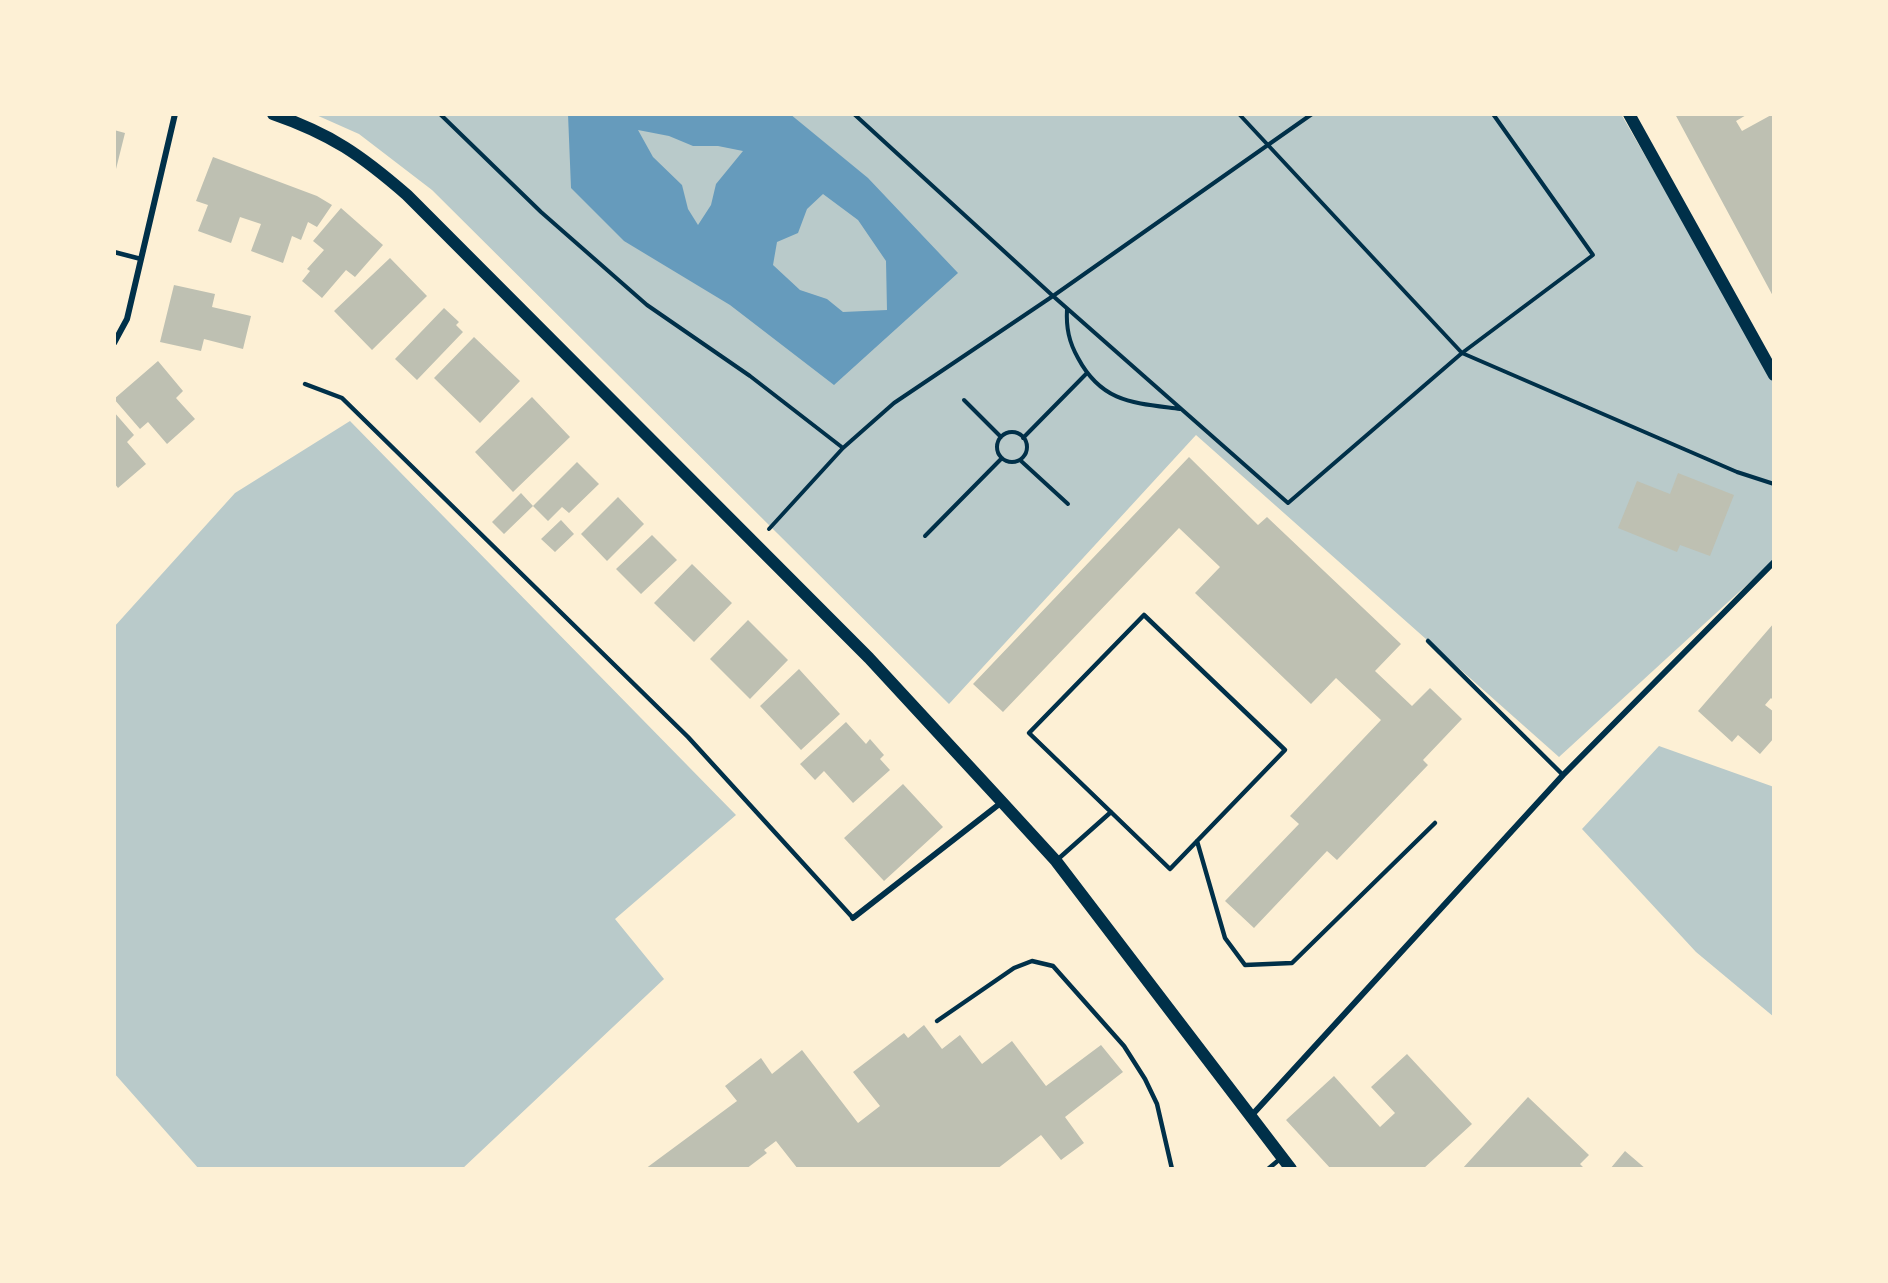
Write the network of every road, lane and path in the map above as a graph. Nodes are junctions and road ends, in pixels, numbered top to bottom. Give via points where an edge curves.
1 (175, 114) edge
2 (273, 114) edge
3 (440, 114) edge
4 (854, 114) edge
5 (1239, 114) edge
6 (1312, 114) edge
7 (1493, 114) edge
8 (1629, 114) edge
9 (1268, 145) junction
10 (114, 252) edge
11 (141, 259) junction
12 (1053, 296) junction
13 (1067, 309) junction
14 (114, 343) edge
15 (1462, 353) junction
16 (1087, 374) junction
17 (1774, 375) edge
18 (305, 384) dead end
19 (964, 400) dead end
20 (1181, 409) junction
21 (1001, 436) junction
22 (1023, 438) junction
23 (843, 448) junction
24 (1002, 458) junction
25 (1020, 460) junction
26 (1774, 484) edge
27 (1068, 504) dead end
28 (925, 536) dead end
29 (753, 545) junction
30 (1774, 562) edge
31 (1428, 641) dead end
32 (1563, 775) junction
33 (1002, 802) junction
34 (1111, 812) junction
35 (1435, 823) dead end
36 (1197, 841) junction
37 (1056, 861) junction
38 (853, 918) joint
39 (937, 1021) dead end
40 (1252, 1115) junction
41 (1282, 1157) junction
42 (1172, 1169) edge
43 (1268, 1169) edge
44 (1291, 1169) edge

1 - 11 street
2 - 29 main road via 334,139 407,195
3 - 23 path via 541,212 647,305 750,376
4 - 12 path
5 - 9 path
6 - 9 path
7 - 15 path via 1593,255
8 - 17 main road
9 - 12 path
9 - 15 path
10 - 11 lane
11 - 14 street via 127,319
12 - 13 path
12 - 23 path via 894,403
13 - 16 path via 1070,344
13 - 20 path
15 - 20 path via 1288,502
15 - 26 path via 1737,472
16 - 20 path via 1105,392 1132,402
16 - 22 path
18 - 38 lane via 342,398 688,737
19 - 21 path
21 - 22 path via 1015,432
21 - 24 path via 997,450
22 - 25 path via 1027,447
23 - 29 path
24 - 25 path via 1010,462
24 - 28 path
25 - 27 path
29 - 33 main road via 869,658
30 - 32 street
31 - 32 lane
32 - 40 street
33 - 37 main road
33 - 38 street
34 - 36 lane via 1170,869
34 - 36 lane via 1029,733 1144,615 1285,750
34 - 37 lane
35 - 36 lane via 1292,963 1245,964 1225,938
37 - 40 main road
39 - 42 lane via 1014,968 1032,961 1053,966 1124,1046 1145,1079 1156,1104
40 - 41 main road
41 - 43 lane
41 - 44 main road

